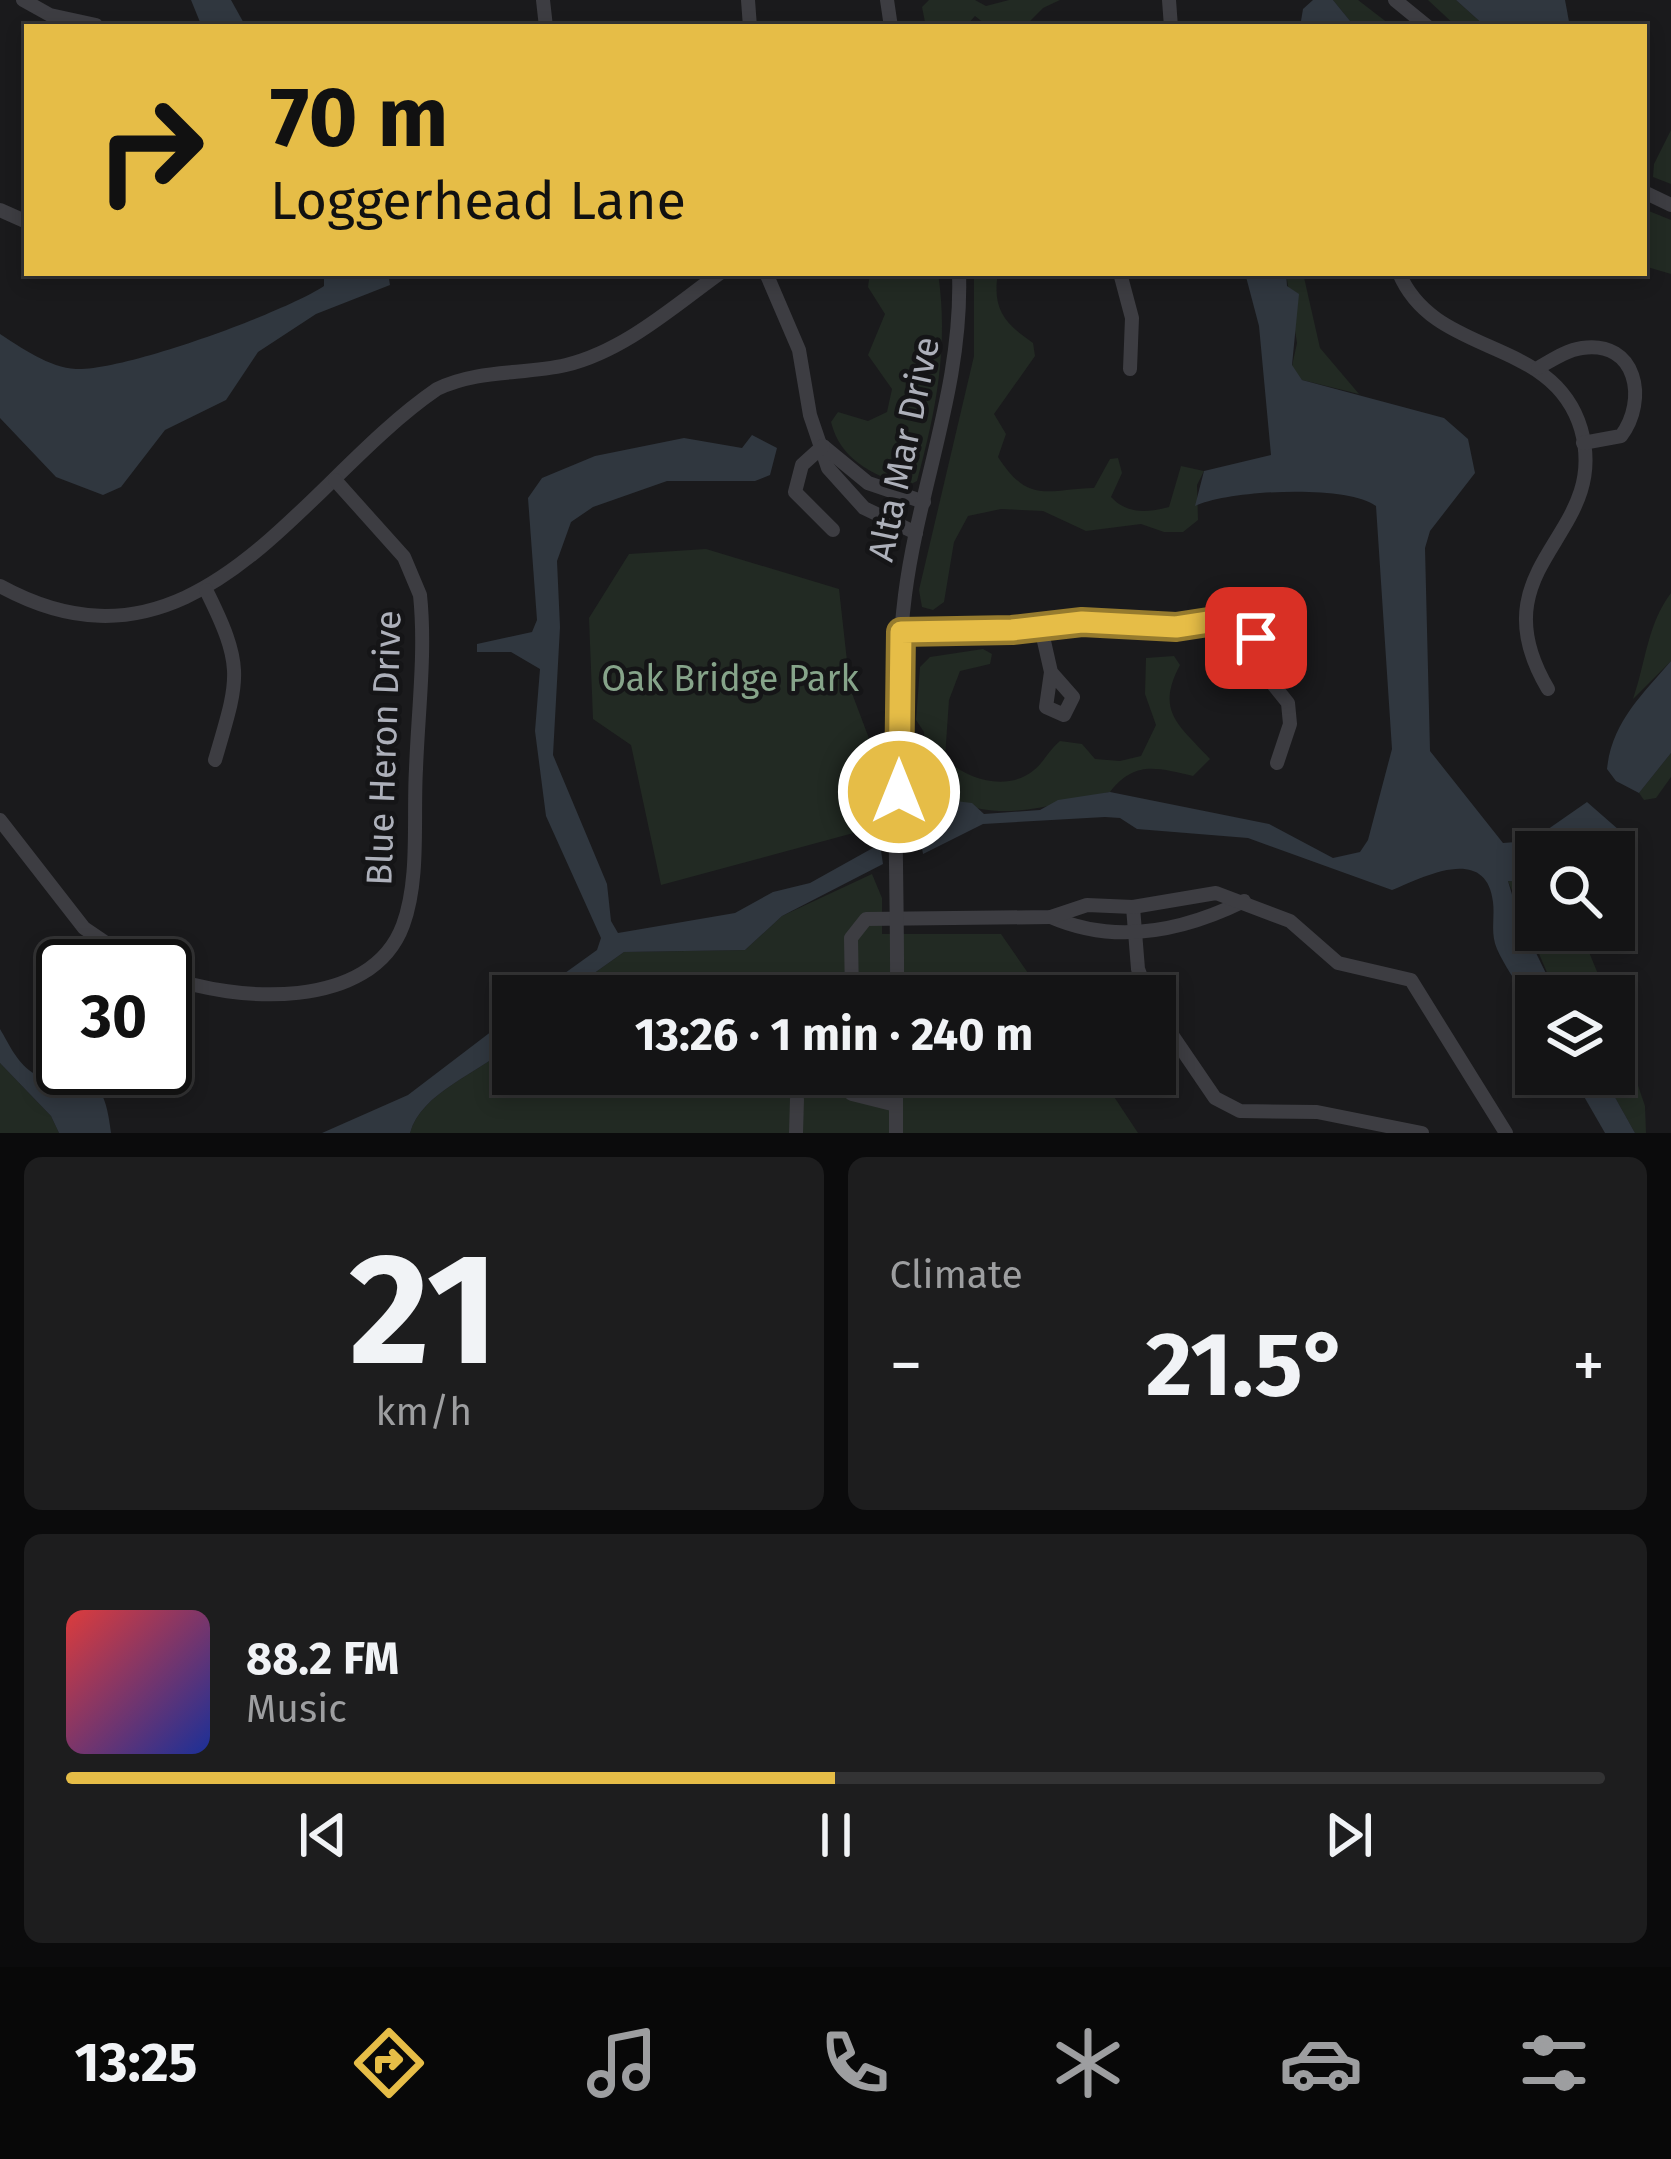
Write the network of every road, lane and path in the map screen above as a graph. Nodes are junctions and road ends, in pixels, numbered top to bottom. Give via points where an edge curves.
1 (22, 0) edge
2 (1396, 0) edge
3 (91, 24) edge
4 (1424, 24) edge
5 (716, 276) edge
6 (767, 276) edge
7 (959, 276) edge
8 (1121, 276) edge
9 (1401, 276) edge
10 (1538, 368) junction
11 (1130, 369) dead end
12 (1583, 443) junction
13 (823, 446) junction
14 (335, 480) junction
15 (924, 502) junction
16 (833, 530) dead end
17 (916, 533) junction
18 (0, 586) edge
19 (206, 590) junction
20 (1041, 628) junction
21 (901, 632) junction
22 (1051, 672) dead end
23 (1548, 688) dead end
24 (215, 760) dead end
25 (1277, 763) dead end
26 (0, 820) edge
27 (1244, 902) junction
28 (1133, 907) junction
29 (1051, 916) junction
30 (897, 920) junction
31 (1135, 934) junction
32 (103, 939) edge
33 (853, 975) edge
34 (897, 975) edge
35 (1140, 975) edge
36 (192, 983) edge
37 (1176, 1041) edge
38 (856, 1095) edge
39 (896, 1095) edge
40 (797, 1099) dead end
41 (896, 1105) junction
42 (796, 1133) edge
43 (896, 1133) edge
44 (1422, 1133) edge
45 (1506, 1133) edge

1 - 3 street
2 - 4 street
5 - 14 street via 592,356 475,374 437,389
6 - 13 street via 799,350
7 - 15 street, Alta Mar Drive via 955,371
8 - 11 street via 1132,318
9 - 10 street via 1414,302 1445,329
10 - 12 street via 1563,394
10 - 12 street via 1579,348 1601,348 1638,384 1639,403 1621,436
12 - 23 street via 1576,507 1538,564 1526,600 1528,644
13 - 15 street via 868,483
13 - 16 street via 802,465 795,491
13 - 17 street via 841,489
14 - 19 street
14 - 36 street, Blue Heron Drive via 404,557 420,595 403,925 378,962 321,988 230,992
15 - 17 street, Alta Mar Drive
17 - 21 street, Alta Mar Drive
18 - 19 street via 88,613 143,610
19 - 24 street via 237,673
20 - 21 street
20 - 22 street
20 - 25 street via 1228,619 1256,638 1268,678 1288,703
21 - 30 street, Alta Mar Drive
26 - 32 street via 75,918
27 - 28 street via 1216,893
27 - 31 street
27 - 45 street via 1310,933 1338,963 1411,980
28 - 29 street via 1087,905
28 - 31 street
29 - 30 street
29 - 31 street
30 - 33 street via 866,919 855,927
30 - 34 street, Alta Mar Drive
31 - 35 street
37 - 44 street via 1228,1108 1317,1112
38 - 41 street
39 - 41 street
40 - 42 street
41 - 43 street

